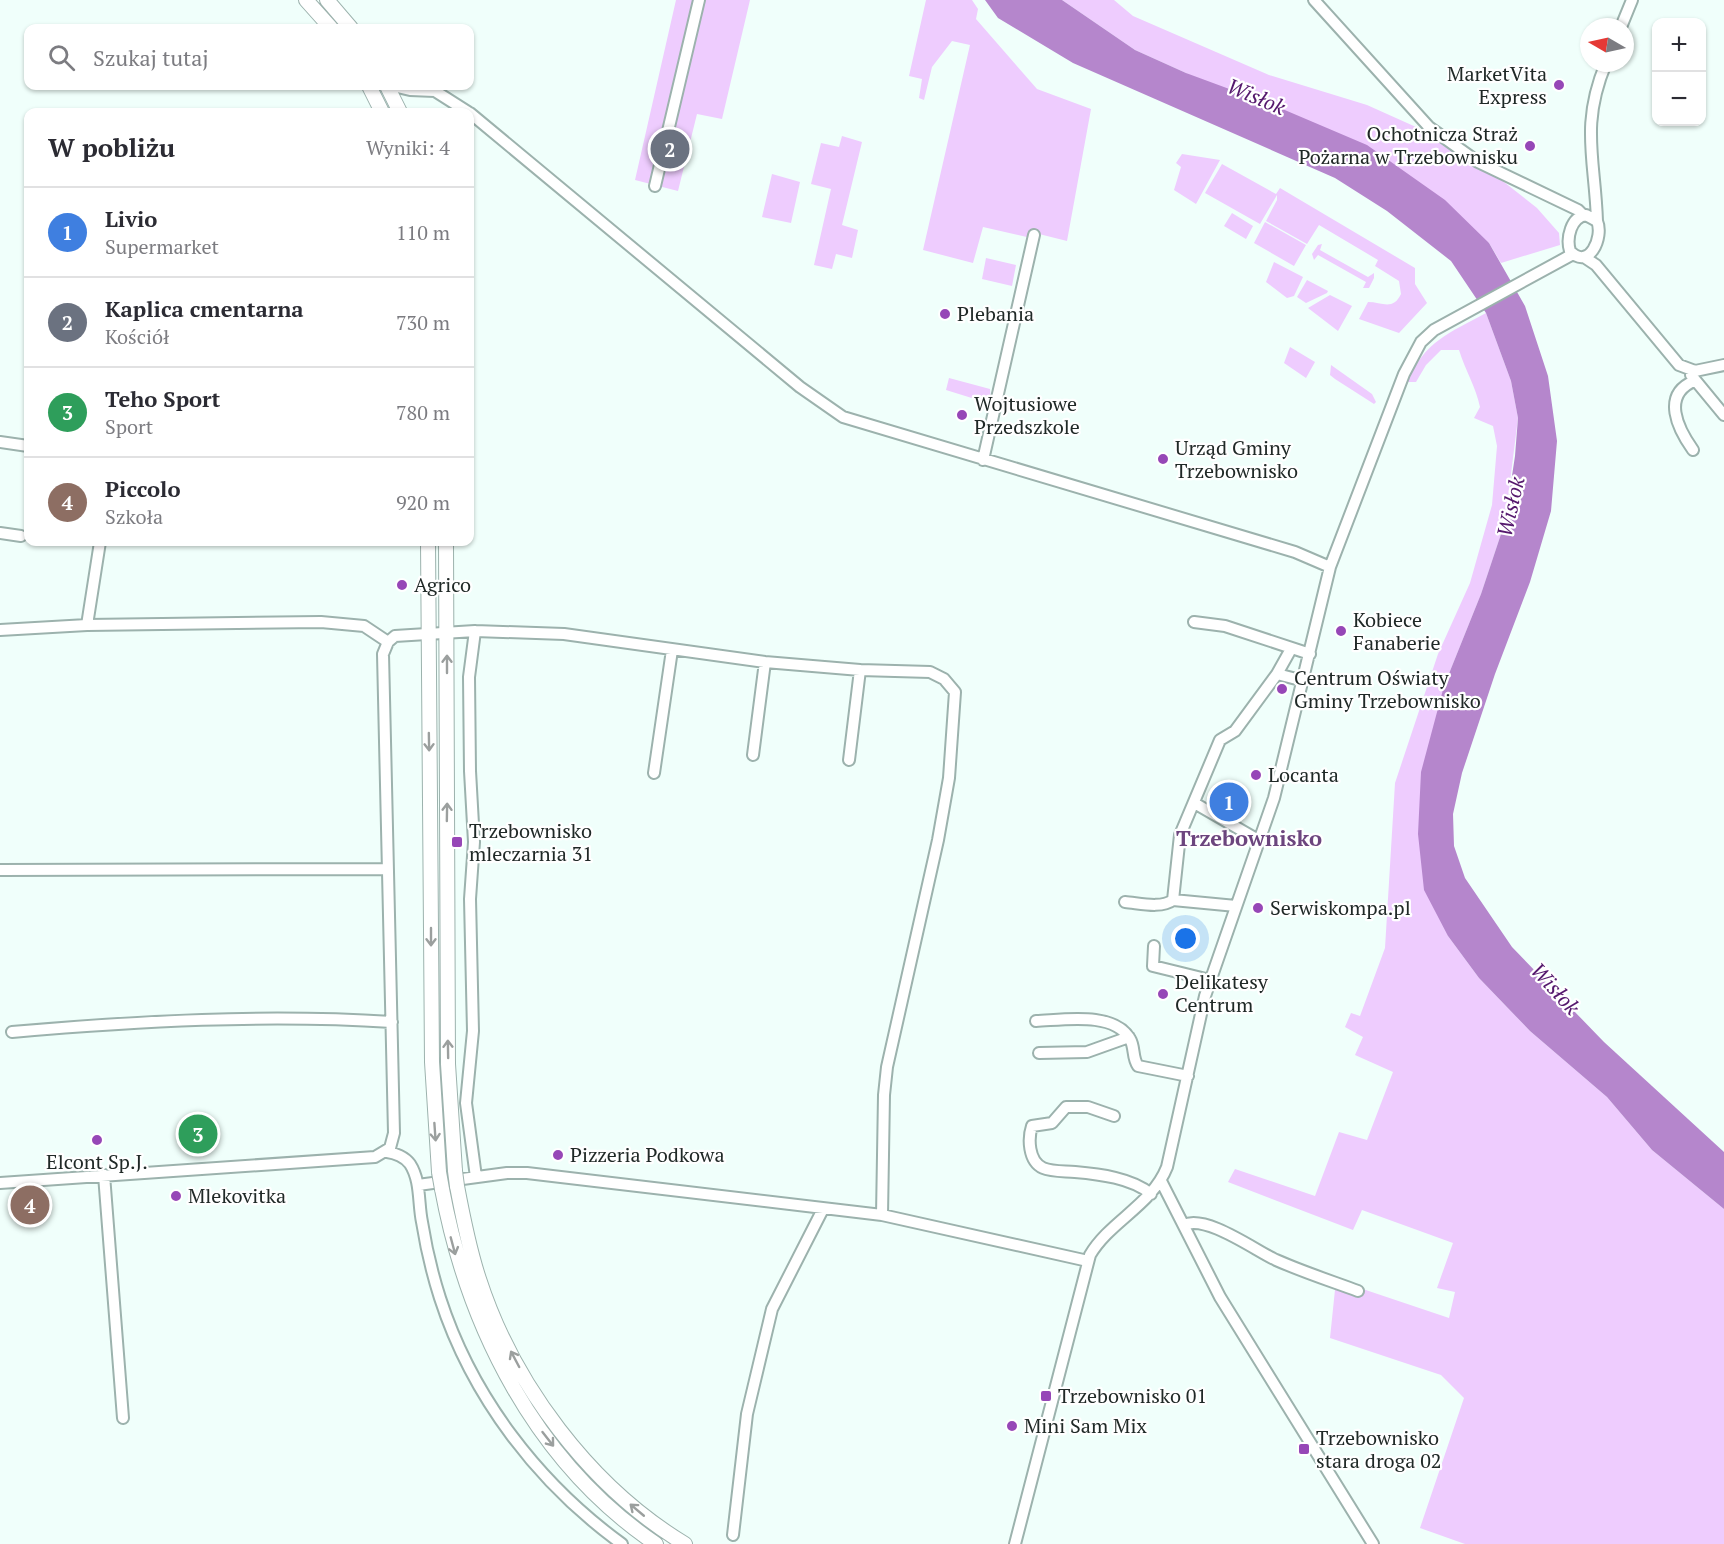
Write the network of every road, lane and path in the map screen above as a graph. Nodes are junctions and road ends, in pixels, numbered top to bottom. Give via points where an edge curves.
1 (306, 0) edge
2 (327, 0) edge
3 (699, 0) edge
4 (1314, 0) edge
5 (1632, 0) edge
6 (1625, 18) edge
7 (328, 24) edge
8 (348, 24) edge
9 (1603, 72) edge
10 (389, 90) edge
11 (410, 90) edge
12 (431, 90) edge
13 (372, 91) edge
14 (398, 106) edge
15 (380, 108) edge
16 (462, 108) edge
17 (474, 117) edge
18 (654, 186) dead end
19 (1594, 198) junction
20 (1580, 218) junction
21 (1597, 221) junction
22 (1034, 235) dead end
23 (1594, 250) junction
24 (1578, 256) junction
25 (1596, 265) junction
26 (1724, 365) edge
27 (1688, 370) junction
28 (1694, 381) junction
29 (1724, 415) edge
30 (0, 442) edge
31 (24, 445) edge
32 (1693, 450) dead end
33 (982, 460) junction
34 (0, 532) edge
35 (21, 536) dead end
36 (99, 546) edge
37 (428, 546) edge
38 (446, 546) edge
39 (1329, 567) junction
40 (1194, 622) dead end
41 (87, 626) junction
42 (0, 630) edge
43 (475, 630) junction
44 (429, 632) junction
45 (447, 632) junction
46 (388, 642) junction
47 (1291, 649) junction
48 (672, 650) junction
49 (1310, 654) junction
50 (765, 662) junction
51 (860, 670) junction
52 (1277, 675) junction
53 (1304, 681) junction
54 (753, 755) dead end
55 (849, 760) dead end
56 (654, 773) dead end
57 (1196, 804) junction
58 (1260, 840) junction
59 (388, 869) junction
60 (0, 870) edge
61 (1173, 900) junction
62 (1125, 902) dead end
63 (1236, 906) junction
64 (1154, 946) dead end
65 (1210, 980) junction
66 (1036, 1021) dead end
67 (392, 1022) junction
68 (12, 1032) dead end
69 (1129, 1037) junction
70 (1039, 1053) dead end
71 (1188, 1076) junction
72 (1114, 1116) dead end
73 (387, 1152) junction
74 (104, 1175) junction
75 (476, 1177) junction
76 (1161, 1181) junction
77 (0, 1183) edge
78 (418, 1185) junction
79 (1151, 1194) junction
80 (823, 1209) junction
81 (882, 1215) junction
82 (1184, 1225) junction
83 (1088, 1261) junction
84 (1358, 1291) dead end
85 (123, 1418) dead end
86 (733, 1535) dead end
87 (622, 1544) edge
88 (657, 1544) edge
89 (684, 1544) edge
90 (1015, 1544) edge
91 (1372, 1544) edge

1 - 7 main road
2 - 8 main road
3 - 18 street
4 - 20 street via 1429,127 1478,162 1569,208
5 - 6 street
9 - 19 street via 1590,114
10 - 14 main road
11 - 14 street
12 - 16 street
13 - 14 street
13 - 15 main road
17 - 33 street via 832,411 851,421
19 - 20 street
19 - 21 street
20 - 21 street
20 - 24 street via 1568,243
21 - 23 street
22 - 33 street
23 - 24 street
23 - 25 street
24 - 25 street
24 - 39 street via 1554,265 1427,335 1411,358
25 - 27 street
26 - 27 street
27 - 28 street
28 - 29 street
28 - 32 street via 1679,394 1674,409 1680,430
30 - 31 street
33 - 39 street via 1295,552
34 - 35 street
36 - 41 street
37 - 44 main road
38 - 45 main road
39 - 49 street
40 - 47 street via 1225,626
41 - 42 street
41 - 46 street via 321,622 364,626
43 - 45 street
43 - 48 street via 564,634
43 - 75 street via 469,677 474,842 470,899 473,1031 466,1103
44 - 45 street
44 - 46 street via 395,636
44 -> 88 main road, bridge via 432,1062 439,1172 450,1233 471,1302 516,1394 590,1488
89 -> 45 main road, bridge via 643,1515 600,1476 533,1392 479,1281 457,1186 448,1064
46 - 59 street via 383,654
47 - 49 street
47 - 52 street
48 - 50 street
48 - 56 street
49 - 53 street
50 - 51 street
50 - 54 street
51 - 55 street
51 - 81 street via 930,672 944,679 955,692 949,778 886,1076
52 - 53 street
52 - 57 street via 1235,731 1220,740
53 - 58 street
57 - 58 street
57 - 61 street via 1180,835
58 - 63 street
59 - 60 street
59 - 67 street
61 - 62 street via 1156,905
61 - 63 street
63 - 65 street
64 - 65 street via 1153,966
65 - 71 street
66 - 69 street via 1102,1022 1115,1025
67 - 68 street via 227,1017
67 - 73 street via 394,1133
69 - 70 street via 1088,1052
69 - 71 street via 1138,1066
71 - 76 street via 1173,1148
72 - 79 street via 1088,1107 1066,1107 1052,1124 1032,1126 1033,1158 1042,1167 1100,1175
73 - 74 street via 370,1157
73 - 78 street via 410,1163
74 - 77 street
74 - 85 street
75 - 78 street
75 - 80 street via 527,1173
76 - 79 street
76 - 82 street
78 - 87 street via 421,1220 440,1297 478,1384 530,1460 562,1495
79 - 83 street via 1101,1241
80 - 81 street
80 - 86 street via 772,1310 747,1414
81 - 83 street
82 - 84 street via 1196,1223 1220,1231 1275,1260
82 - 91 street via 1220,1297
83 - 90 street

